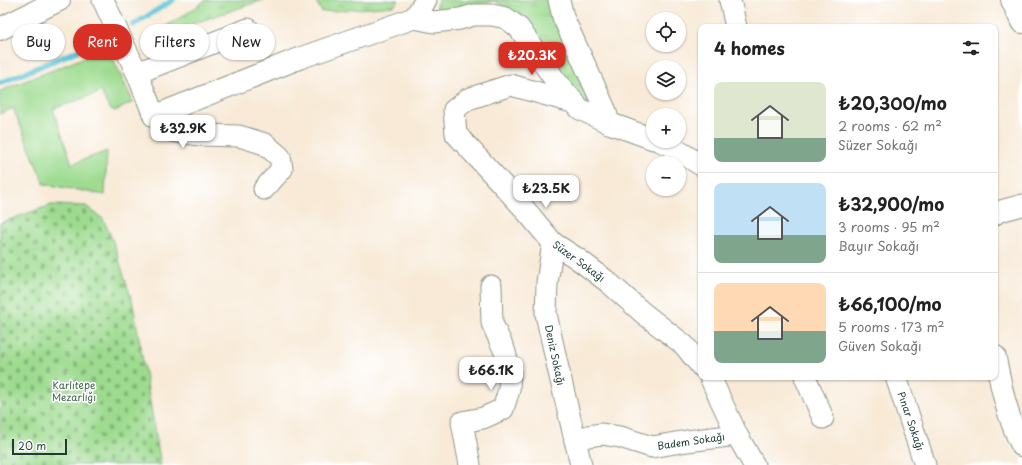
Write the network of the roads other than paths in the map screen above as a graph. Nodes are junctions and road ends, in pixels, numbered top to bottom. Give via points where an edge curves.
1 (59, 0) edge
2 (426, 0) edge
3 (559, 0) edge
4 (730, 0) edge
5 (1012, 0) edge
6 (107, 9) edge
7 (414, 18) junction
8 (1022, 22) edge
9 (735, 24) edge
10 (0, 28) edge
11 (217, 41) edge
12 (136, 73) junction
13 (575, 103) junction
14 (154, 116) junction
15 (609, 122) junction
16 (646, 135) edge
17 (673, 148) edge
18 (698, 163) edge
19 (264, 189) dead end
20 (1022, 205) edge
21 (998, 212) edge
22 (553, 243) junction
23 (491, 286) dead end
24 (698, 362) edge
25 (998, 372) edge
26 (711, 380) edge
27 (806, 380) edge
28 (897, 380) edge
29 (822, 418) dead end
30 (737, 435) junction
31 (575, 441) junction
32 (1022, 446) edge
33 (470, 465) edge
34 (581, 465) edge
35 (754, 465) edge
36 (926, 465) edge

1 - 10 main road
2 - 7 street
3 - 15 street via 563,17
4 - 9 street
5 - 8 main road
6 - 12 street
7 - 13 street via 434,22 474,15 506,18 519,28 555,80
7 - 14 street via 300,58
11 - 12 street
12 - 14 street
13 - 15 street via 580,109
13 - 22 street, Süzer Sokağı via 511,85 468,99 454,110 456,134
14 - 19 street via 172,131 239,136 265,144 280,158 282,169
15 - 16 street
17 - 18 street
20 - 21 street
22 - 24 street, Süzer Sokağı via 608,282 684,345
22 - 31 street, Deniz Sokağı via 547,283 546,314
23 - 33 street via 492,323 510,372 509,390 503,409 483,418 462,422
25 - 32 street via 1008,411
26 - 30 street
27 - 29 street
28 - 36 street, Pınar Sokağı
30 - 31 street, Badem Sokağı via 652,447 620,436 602,434
30 - 35 street
31 - 34 street, Deniz Sokağı

